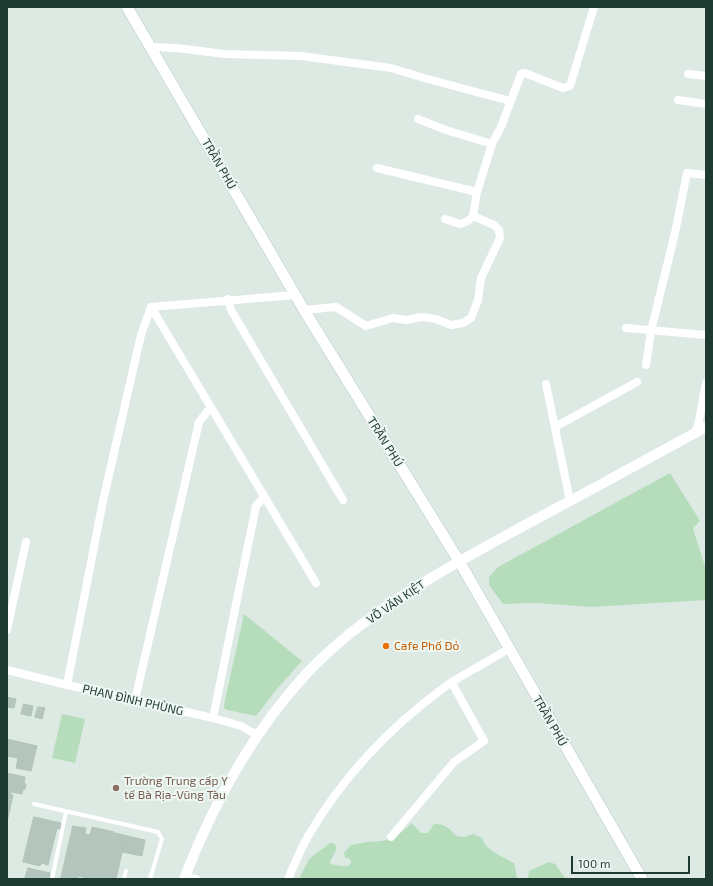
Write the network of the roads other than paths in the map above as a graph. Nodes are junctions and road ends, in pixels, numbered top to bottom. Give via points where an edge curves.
1 (126, 7) edge
2 (594, 7) edge
3 (150, 48) junction
4 (688, 74) dead end
5 (706, 76) edge
6 (678, 100) dead end
7 (510, 101) junction
8 (706, 104) edge
9 (418, 119) dead end
10 (492, 144) junction
11 (376, 168) dead end
12 (706, 175) edge
13 (477, 192) junction
14 (473, 216) junction
15 (445, 218) dead end
16 (295, 294) junction
17 (228, 300) junction
18 (151, 307) junction
19 (304, 310) junction
20 (626, 328) dead end
21 (651, 331) junction
22 (706, 335) edge
23 (646, 365) dead end
24 (637, 382) dead end
25 (706, 383) edge
26 (546, 384) dead end
27 (210, 408) junction
28 (555, 427) junction
29 (706, 427) edge
30 (694, 434) junction
31 (264, 497) junction
32 (343, 500) dead end
33 (570, 502) junction
34 (26, 542) dead end
35 (459, 561) junction
36 (316, 583) dead end
37 (7, 630) edge
38 (509, 648) junction
39 (7, 670) edge
40 (452, 683) junction
41 (67, 685) junction
42 (135, 700) junction
43 (213, 718) junction
44 (257, 735) junction
45 (34, 804) dead end
46 (66, 812) junction
47 (391, 837) dead end
48 (126, 871) dead end
49 (185, 878) edge
50 (52, 879) edge
51 (124, 879) edge
52 (150, 879) edge
53 (196, 879) edge
54 (288, 879) edge
55 (642, 879) edge

1 - 3 main road, TRẦN PHÚ
2 - 7 street via 570,86 563,88 525,73 521,74
3 - 7 street via 176,48 225,54 301,56 391,68
3 - 16 main road, TRẦN PHÚ
4 - 5 street
6 - 8 street
7 - 10 street
9 - 10 street
10 - 13 street
11 - 13 street
12 - 21 street via 687,173
13 - 14 street
14 - 15 street via 460,224
14 - 19 street via 494,225 499,230 500,238 481,278 478,300 471,318 463,324 451,325 421,317 406,320 393,318 366,326 336,307
16 - 17 street
16 - 19 main road, TRẦN PHÚ
17 - 18 street
17 - 32 street via 231,310
18 - 27 street
18 - 41 street via 141,335 103,500
19 - 35 main road, TRẦN PHÚ
20 - 21 street
21 - 22 street
21 - 23 street
24 - 28 street
25 - 30 street
26 - 28 street
27 - 31 street
27 - 42 street via 199,422
28 - 33 street
29 - 30 street, VÕ VĂN KIỆT
30 - 33 street, VÕ VĂN KIỆT
31 - 36 street
31 - 43 street via 256,506
33 - 35 street, VÕ VĂN KIỆT
34 - 37 street
35 - 38 main road, TRẦN PHÚ
35 - 44 street, VÕ VĂN KIỆT via 384,608 343,640 309,671 268,718
38 - 40 street
38 - 55 main road, TRẦN PHÚ
39 - 41 street, PHAN ĐÌNH PHÙNG
40 - 47 street via 484,741 454,762
40 - 54 street via 398,724 349,776 307,839
41 - 42 street, PHAN ĐÌNH PHÙNG
42 - 43 street, PHAN ĐÌNH PHÙNG
43 - 44 street, PHAN ĐÌNH PHÙNG via 241,726
44 - 49 street, VÕ VĂN KIỆT via 202,836
45 - 46 lane
46 - 50 lane
46 - 52 lane via 158,832 162,839
48 - 51 lane
49 - 53 street

